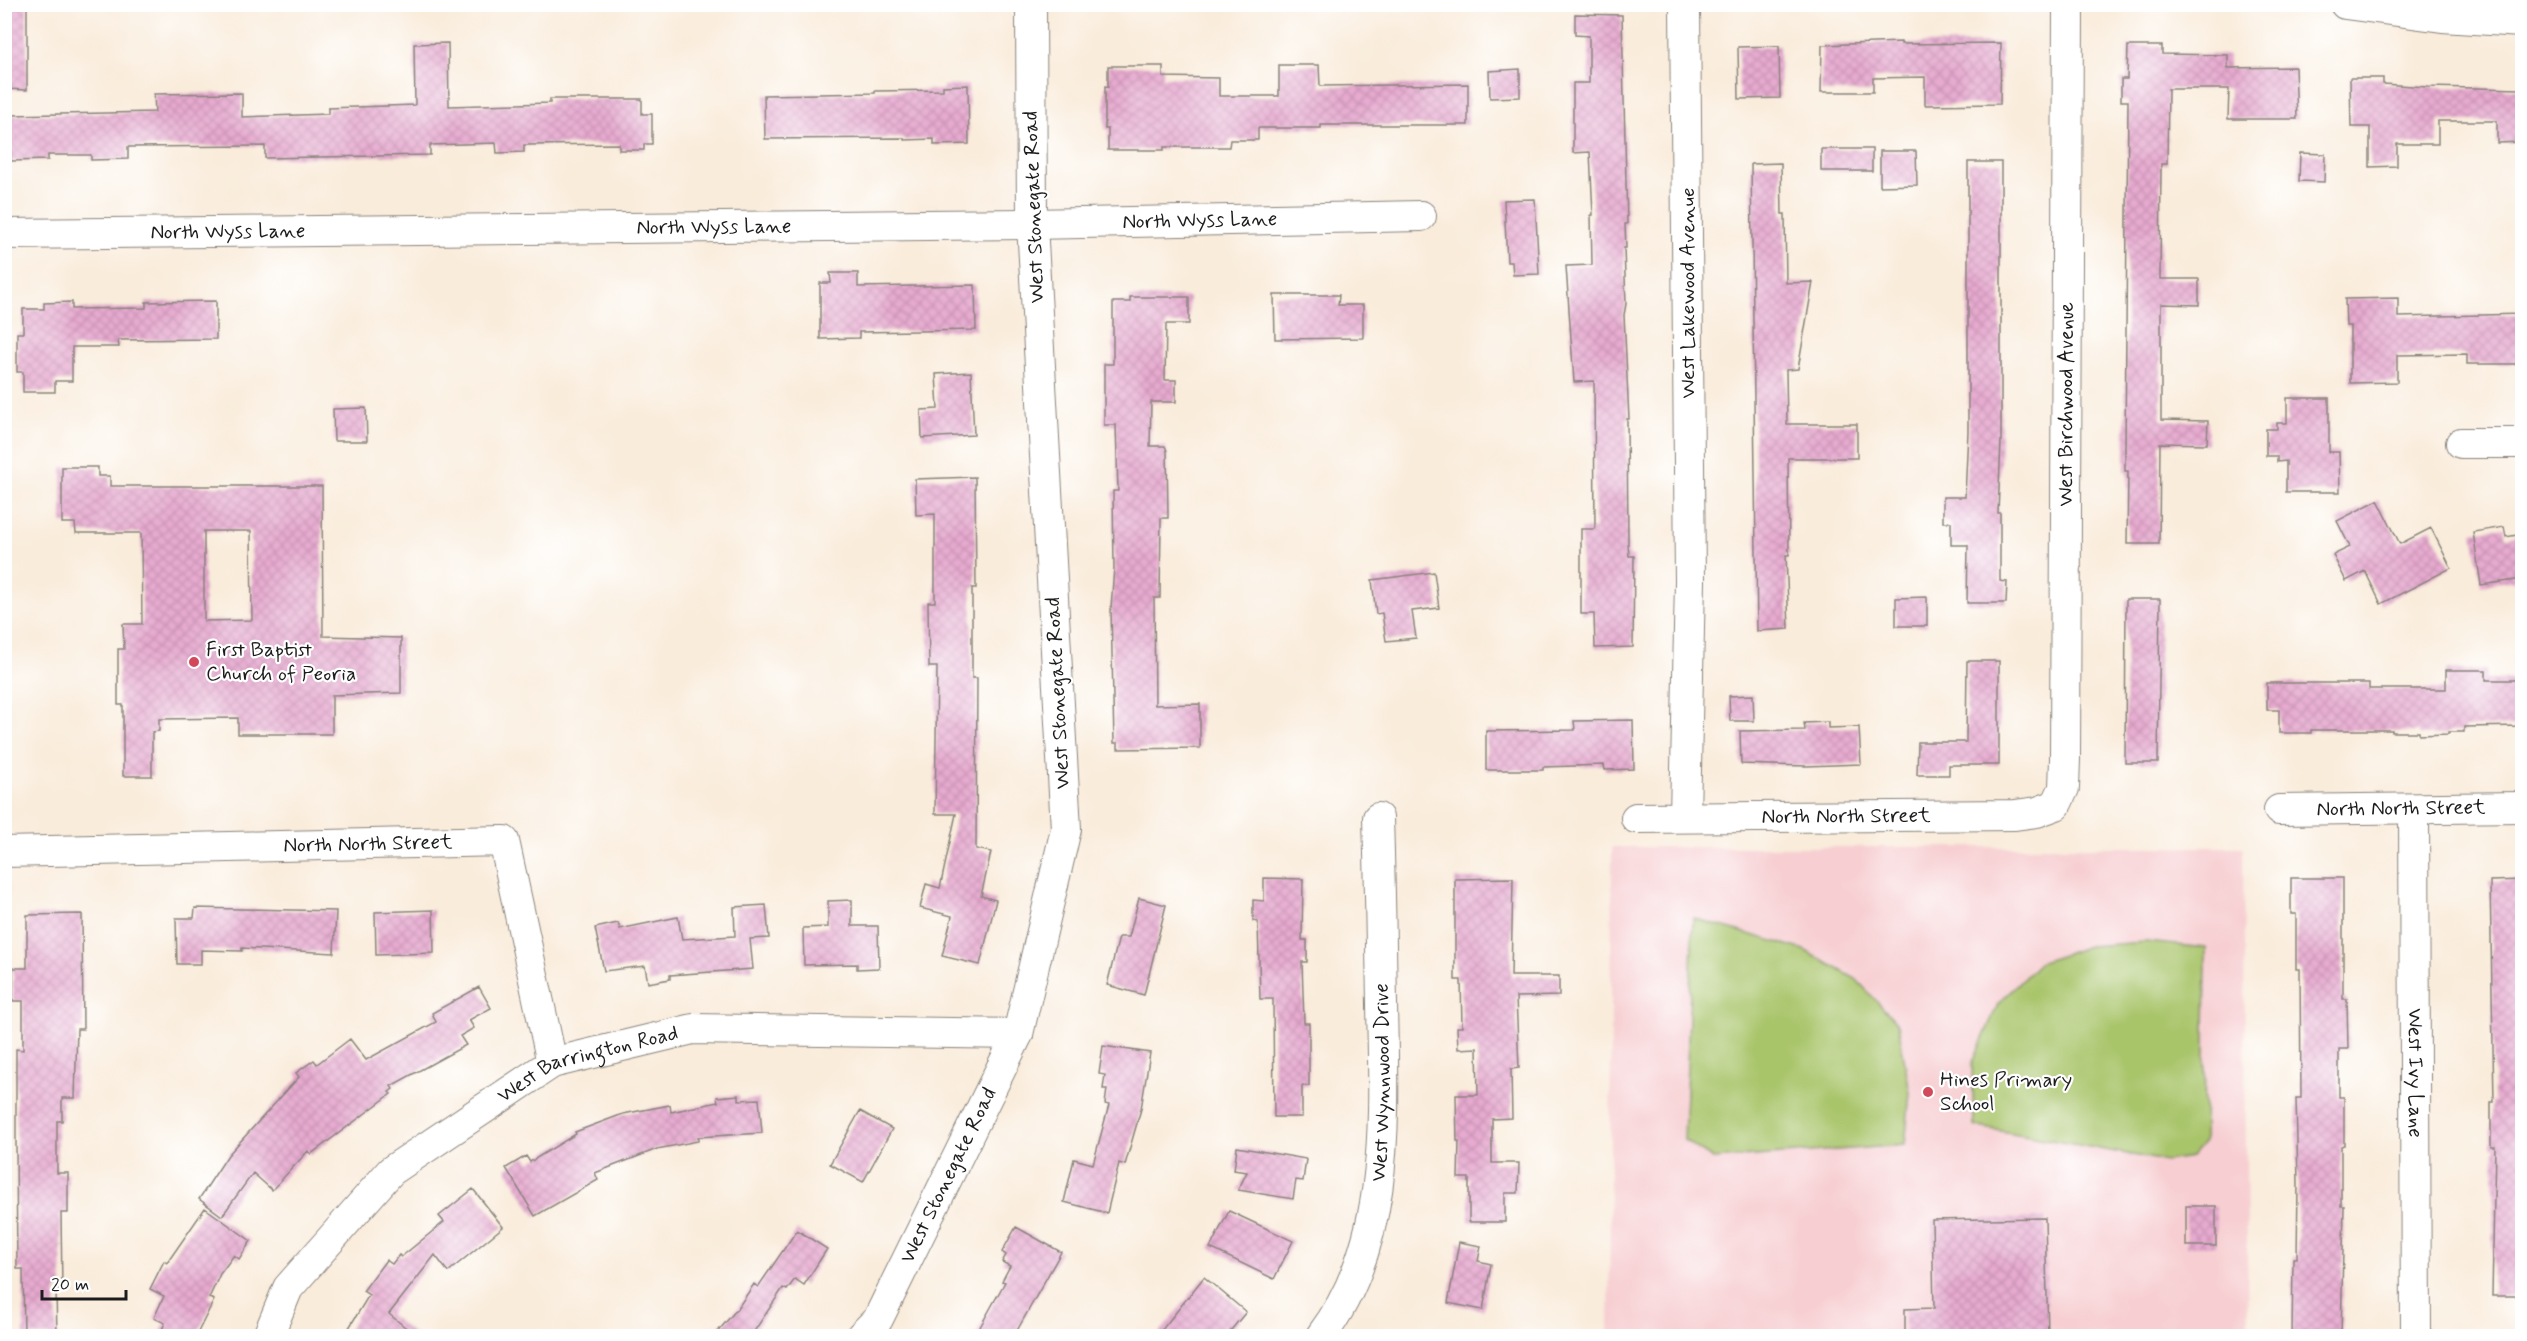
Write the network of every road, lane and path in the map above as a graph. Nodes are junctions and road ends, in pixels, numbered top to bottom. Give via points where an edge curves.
1 (1031, 4) edge
2 (1685, 4) edge
3 (2068, 4) edge
4 (2345, 4) edge
5 (2523, 21) edge
6 (1421, 216) dead end
7 (1032, 224) junction
8 (4, 234) edge
9 (2462, 443) dead end
10 (2523, 443) edge
11 (2056, 805) joint
12 (2523, 807) edge
13 (2414, 809) junction
14 (2279, 810) dead end
15 (1378, 818) dead end
16 (1636, 818) dead end
17 (1685, 818) junction
18 (4, 852) edge
19 (1018, 1034) junction
20 (552, 1063) junction
21 (268, 1336) edge
22 (861, 1336) edge
23 (1321, 1336) edge
24 (2416, 1336) edge

1 - 7 street, West Stonegate Road
2 - 17 street, West Lakewood Avenue via 1690,581
3 - 11 street, West Birchwood Avenue via 2065,759 2064,788
4 - 5 street via 2442,17
6 - 7 street, North Wyss Lane
7 - 8 street, North Wyss Lane
7 - 19 street, West Stonegate Road via 1066,829
9 - 10 street
11 - 17 street, North North Street via 2015,815
12 - 13 street, North North Street
13 - 14 street, North North Street
13 - 24 street, West Ivy Lane
15 - 23 street, West Wynnwood Drive via 1383,1080 1379,1180 1362,1259 1336,1317
16 - 17 street, North North Street
18 - 20 street, North North Street via 504,841
19 - 20 street, West Barrington Road via 693,1029
19 - 22 street, West Stonegate Road via 878,1319
20 - 21 street, West Barrington Road via 391,1171 288,1288

